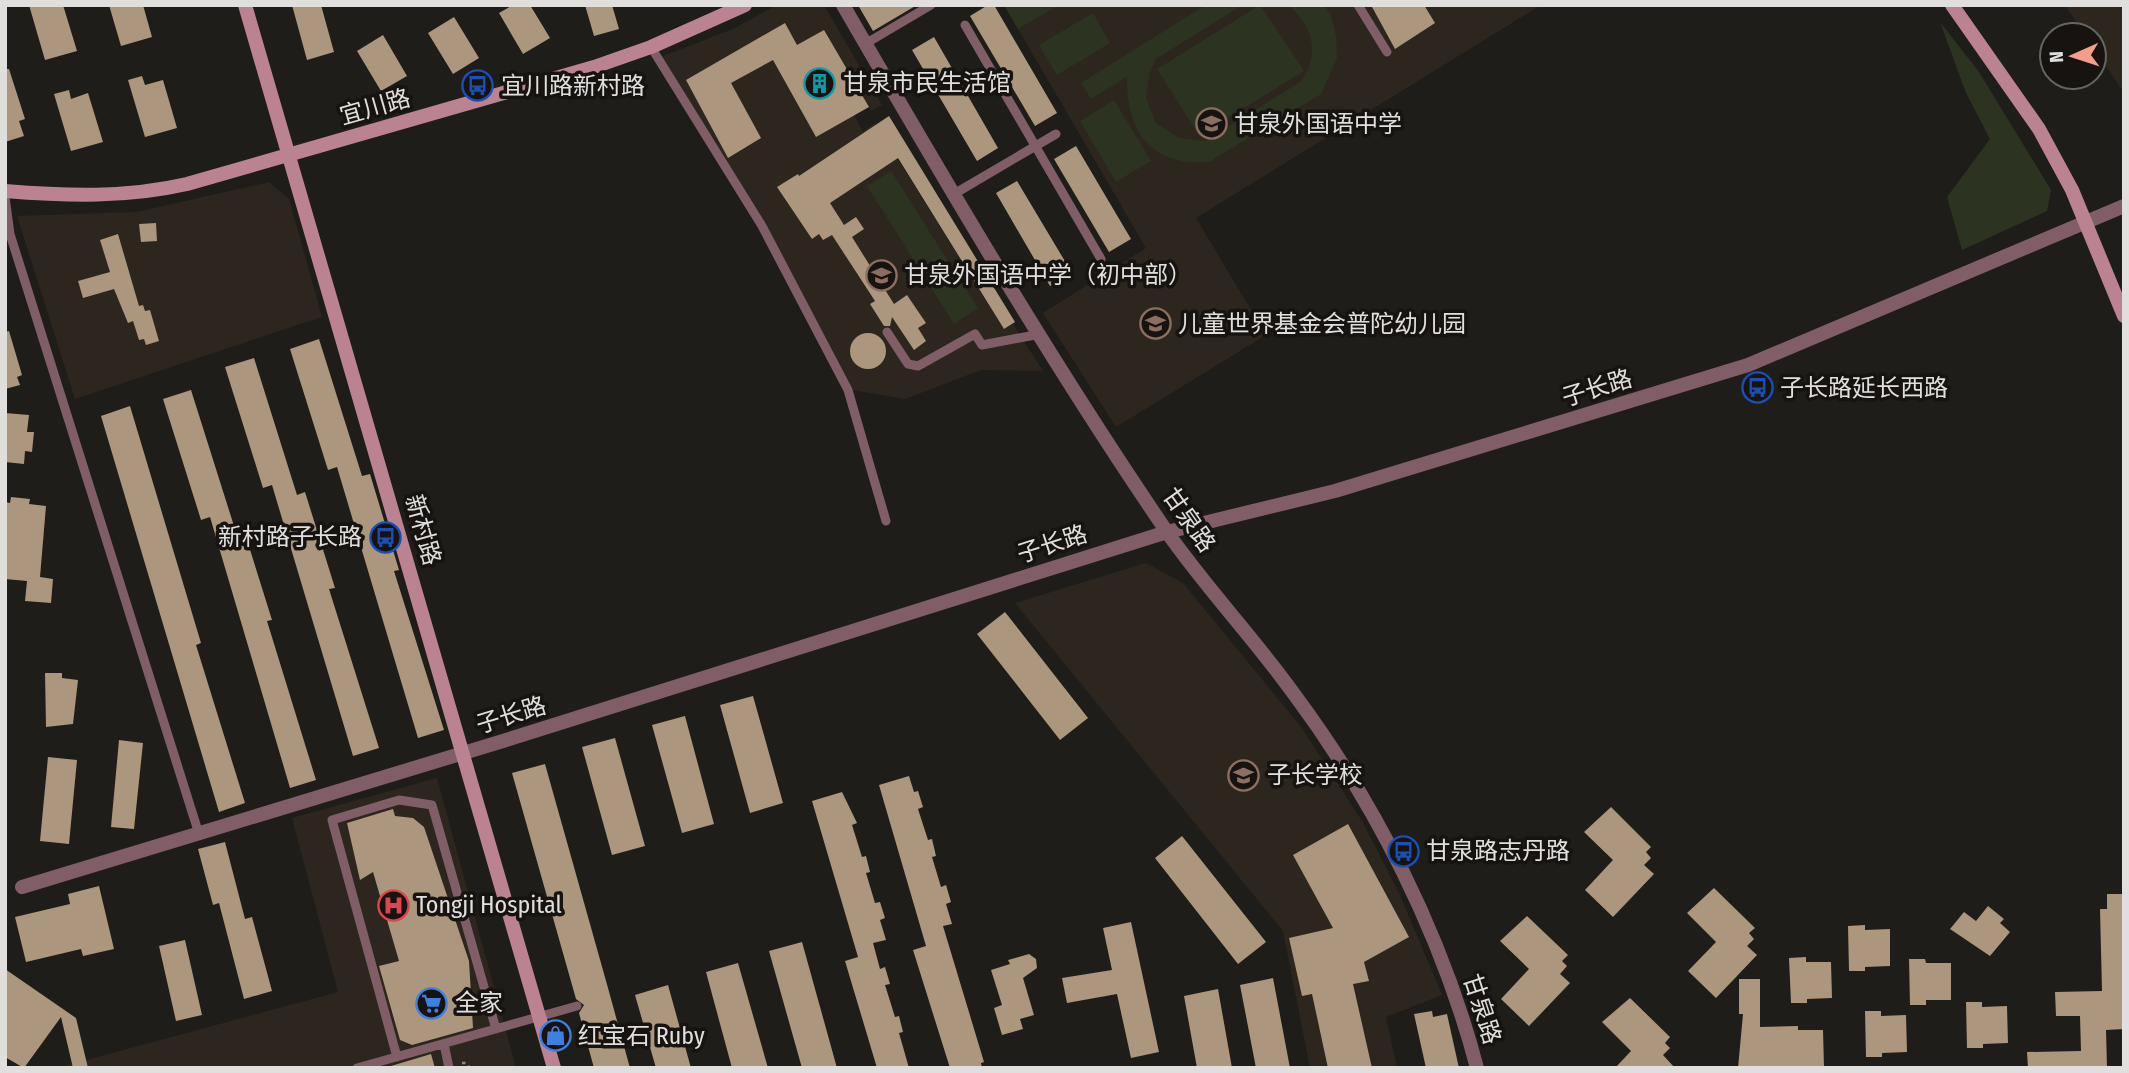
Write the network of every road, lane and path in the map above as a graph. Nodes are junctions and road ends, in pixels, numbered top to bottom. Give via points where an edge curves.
1 (245, 5) edge
2 (745, 5) edge
3 (843, 5) edge
4 (931, 5) edge
5 (1358, 5) edge
6 (1952, 5) edge
7 (965, 25) dead end
8 (865, 44) junction
9 (651, 47) junction
10 (1387, 52) dead end
11 (1056, 134) dead end
12 (1035, 146) junction
13 (289, 156) junction
14 (5, 191) edge
15 (954, 194) junction
16 (5, 197) edge
17 (2124, 206) edge
18 (2087, 224) junction
19 (1101, 258) dead end
20 (2124, 316) edge
21 (887, 332) dead end
22 (1040, 334) junction
23 (886, 521) dead end
24 (1167, 532) junction
25 (464, 753) junction
26 (199, 834) junction
27 (22, 887) dead end
28 (577, 1006) dead end
29 (539, 1018) junction
30 (496, 1029) junction
31 (444, 1044) junction
32 (397, 1057) junction
33 (357, 1068) edge
34 (449, 1068) edge
35 (554, 1068) edge
36 (1477, 1068) edge

1 - 13 street, 新村路
2 - 9 street, 宜川路
3 - 8 street, 甘泉路
4 - 8 lane
5 - 10 lane
6 - 18 street via 2039,129
7 - 12 lane
8 - 15 street, 甘泉路
9 - 13 street, 宜川路
9 - 23 lane via 762,226 848,390
11 - 12 lane
12 - 15 lane
12 - 19 lane
13 - 14 street, 宜川路 via 187,184 125,195
13 - 25 street, 新村路
15 - 22 street, 甘泉路
16 - 26 lane via 10,234
17 - 18 street, 子长路
18 - 20 street
18 - 24 street, 子长路 via 1748,365 1335,491
21 - 22 lane via 908,364 918,366 975,334 982,345
22 - 24 street, 甘泉路
24 - 25 street, 子长路
24 - 36 street, 甘泉路 via 1295,694 1366,805 1431,937
25 - 26 street, 子长路
25 - 29 street, 新村路
26 - 27 street, 子长路
28 - 29 lane
29 - 30 lane
29 - 35 street, 新村路
30 - 31 lane
30 - 32 lane via 432,805 399,800 332,820
31 - 32 lane
31 - 34 lane
32 - 33 lane

